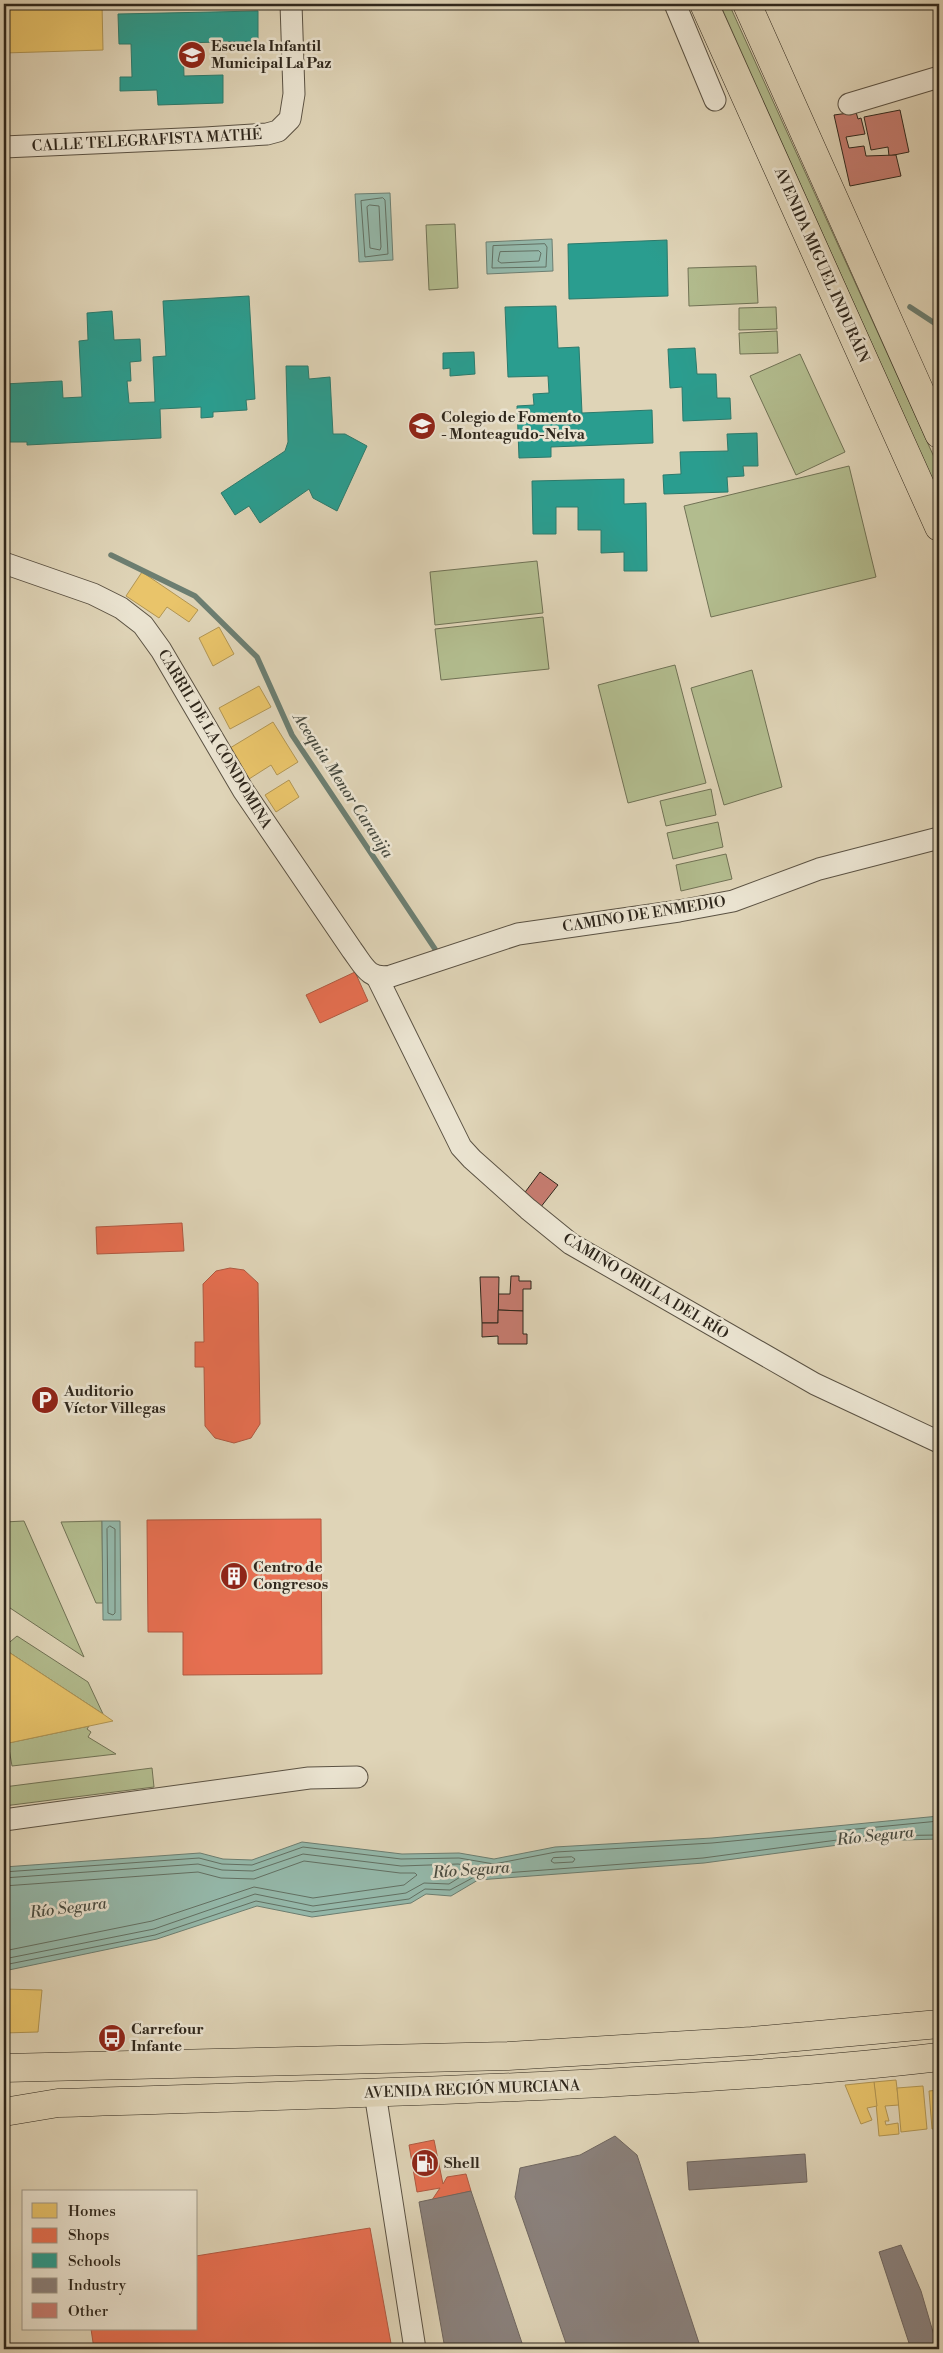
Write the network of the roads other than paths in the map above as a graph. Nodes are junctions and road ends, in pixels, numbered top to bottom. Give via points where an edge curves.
1 (291, 4) edge
2 (675, 4) edge
3 (704, 4) edge
4 (747, 4) edge
5 (939, 77) edge
6 (715, 100) dead end
7 (849, 104) dead end
8 (4, 147) edge
9 (939, 434) edge
10 (939, 527) edge
11 (4, 563) edge
12 (939, 838) edge
13 (377, 977) junction
14 (939, 1442) edge
15 (357, 1777) dead end
16 (4, 1820) edge
17 (939, 2024) edge
18 (939, 2057) edge
19 (4, 2068) edge
20 (374, 2092) junction
21 (4, 2112) edge
22 (415, 2349) edge

1 - 8 street, CALLE TELEGRAFISTA MATHÉ via 294,94 290,119 278,131 205,138
2 - 6 street
3 - 10 main road, AVENIDA MIGUEL INDURÁIN
4 - 9 main road
5 - 7 street
11 - 13 street, CARRIL DE LA CONDOMINA via 93,594 121,608 143,625 243,790 352,950 368,972
12 - 13 street, CAMINO DE ENMEDIO via 819,869 733,900 518,934 391,976
13 - 14 street, CAMINO ORILLA DEL RÍO via 461,1147 547,1225 571,1244 785,1368 870,1412
15 - 16 street via 309,1778
17 - 19 main road, AVENIDA REGIÓN MURCIANA via 752,2042 518,2056
18 - 20 main road, AVENIDA REGIÓN MURCIANA via 651,2081
20 - 21 main road, AVENIDA REGIÓN MURCIANA via 58,2102
20 - 22 street

